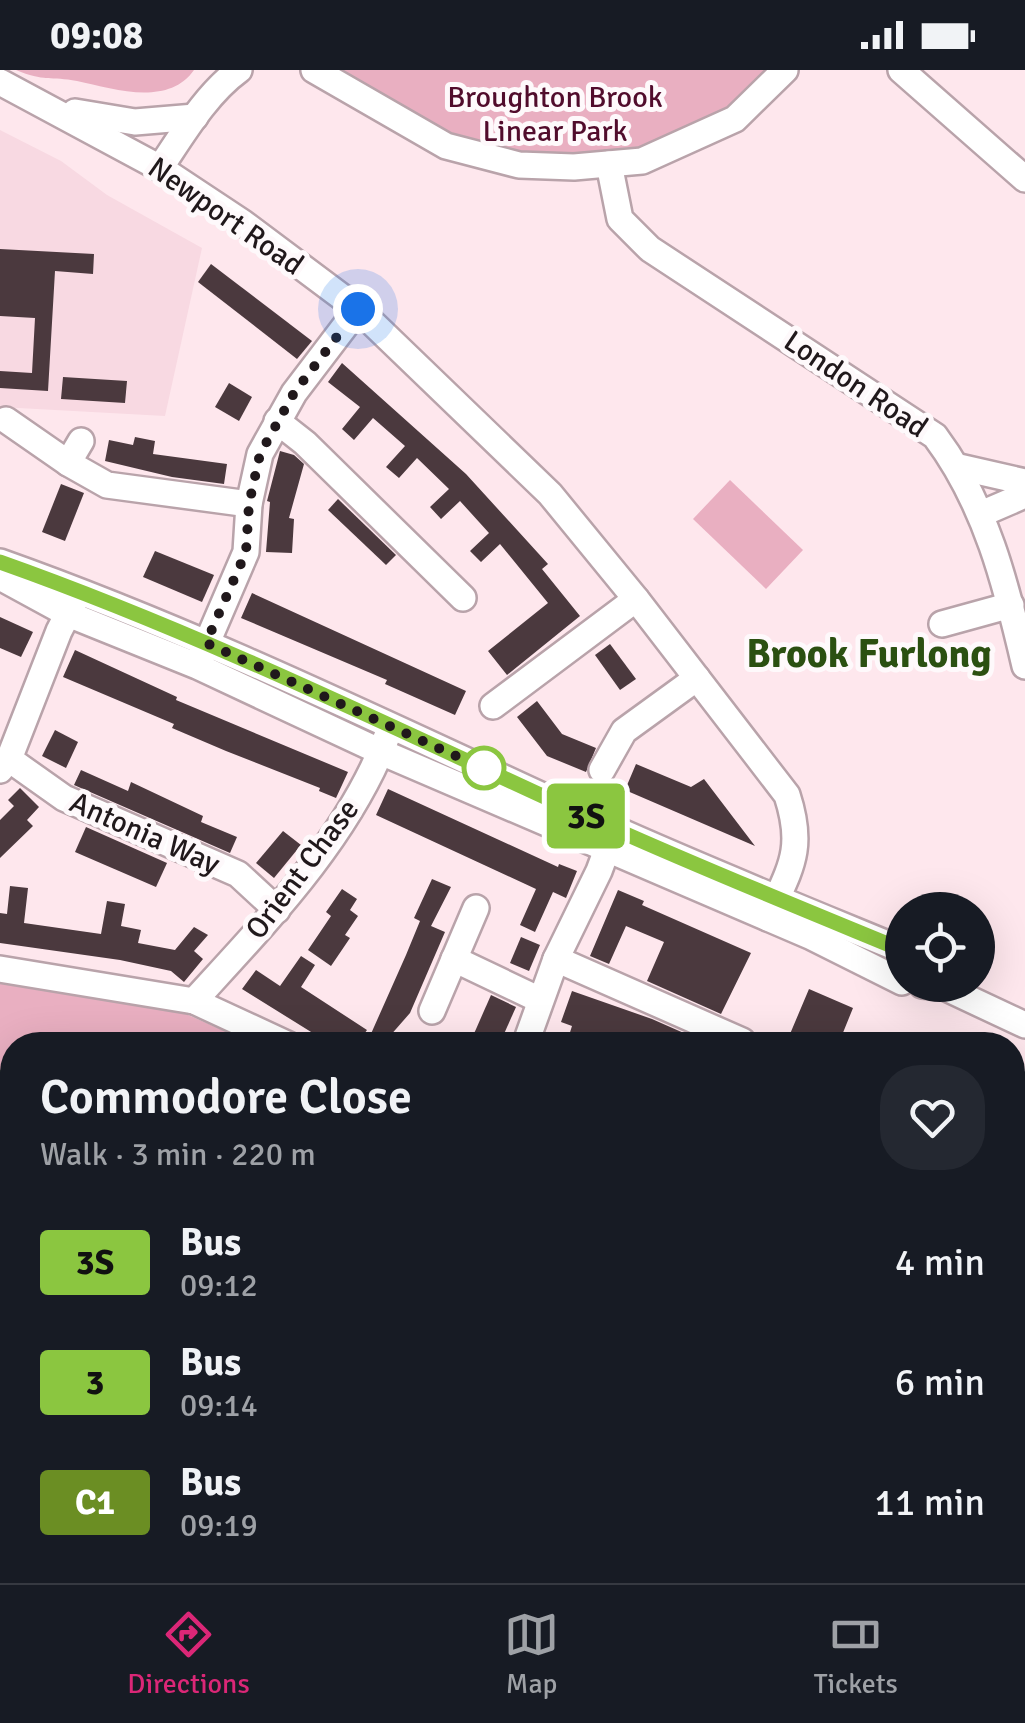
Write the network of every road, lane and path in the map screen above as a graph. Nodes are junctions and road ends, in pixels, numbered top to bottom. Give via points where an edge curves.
1 (239, 70) edge
2 (314, 70) edge
3 (786, 70) edge
4 (901, 70) edge
5 (0, 82) edge
6 (51, 108) junction
7 (195, 117) junction
8 (609, 164) junction
9 (160, 168) junction
10 (1025, 179) edge
11 (358, 309) junction
12 (6, 420) dead end
13 (278, 421) junction
14 (959, 467) junction
15 (1025, 482) edge
16 (1025, 496) edge
17 (249, 504) junction
18 (982, 514) junction
19 (0, 562) edge
20 (0, 577) edge
21 (80, 590) junction
22 (463, 598) dead end
23 (636, 599) junction
24 (1011, 606) junction
25 (68, 614) junction
26 (942, 624) dead end
27 (202, 654) junction
28 (1025, 666) edge
29 (697, 678) junction
30 (493, 706) dead end
31 (391, 726) junction
32 (381, 752) junction
33 (5, 765) edge
34 (602, 770) dead end
35 (611, 839) junction
36 (476, 908) dead end
37 (773, 908) junction
38 (277, 910) junction
39 (885, 944) edge
40 (454, 958) junction
41 (556, 959) junction
42 (0, 970) edge
43 (885, 973) edge
44 (194, 1000) junction
45 (540, 1000) junction
46 (973, 1002) edge
47 (432, 1011) dead end
48 (1025, 1025) edge
49 (261, 1032) edge
50 (529, 1032) edge
51 (722, 1032) edge

1 - 7 street
2 - 8 street via 446,146 519,165
3 - 8 street via 735,120 642,161
4 - 10 street
5 - 6 street, Newport Road
6 - 7 street via 134,122
6 - 9 street, Newport Road
7 - 9 street
8 - 14 street, London Road via 620,220 650,249 935,436
9 - 11 street, Newport Road
11 - 13 street
11 - 23 street, Newport Road via 550,494
12 - 17 street via 75,452 108,485
13 - 17 street via 260,454
13 - 22 street
14 - 15 street
14 - 18 street, London Road
16 - 18 street
17 - 27 street via 246,552
18 - 24 street, London Road
19 - 21 street
20 - 25 street
21 - 25 street, Antonia Way
21 - 27 street
23 - 29 street, Newport Road
23 - 30 street
24 - 26 street
24 - 28 street, London Road
25 - 27 street
25 - 33 street, Antonia Way
27 - 31 street
27 - 32 street
29 - 34 street via 624,731
29 - 37 street, Newport Road via 787,795 796,821 798,848
31 - 32 street, Orient Chase
31 - 35 street
32 - 35 street
32 - 38 street, Orient Chase via 328,843
33 - 38 street, Antonia Way via 238,874
35 - 37 street
35 - 41 street
36 - 40 street
37 - 39 street
37 - 43 street
38 - 44 street, Orient Chase
40 - 45 street
40 - 47 street
41 - 45 street
41 - 51 street
42 - 44 street
44 - 49 street
45 - 50 street
46 - 48 street

